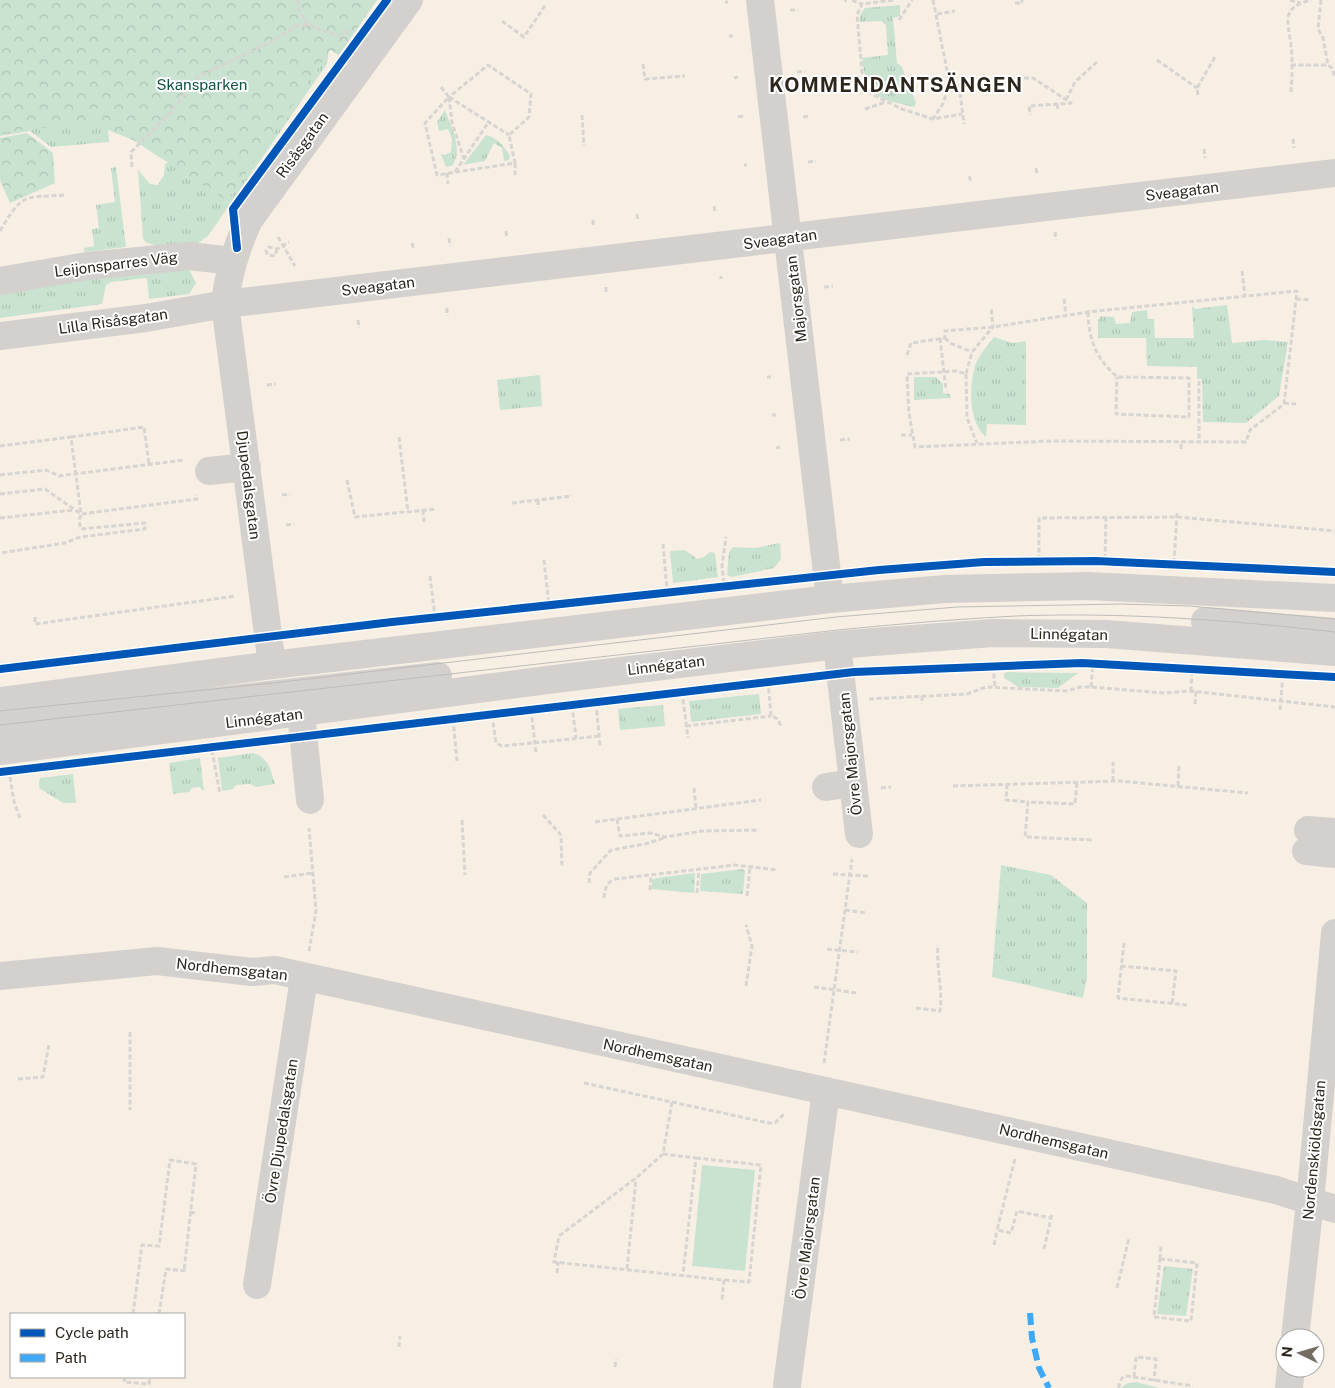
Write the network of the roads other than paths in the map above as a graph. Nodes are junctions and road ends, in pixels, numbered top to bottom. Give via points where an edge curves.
1 (409, 0) edge
2 (760, 0) edge
3 (1335, 173) edge
4 (789, 238) junction
5 (233, 261) junction
6 (0, 281) edge
7 (226, 304) junction
8 (0, 336) edge
9 (247, 467) junction
10 (198, 474) road end
11 (1335, 598) edge
12 (830, 599) junction
13 (1335, 619) edge
14 (1335, 632) edge
15 (837, 645) junction
16 (1335, 652) edge
17 (272, 665) junction
18 (0, 701) edge
19 (0, 711) edge
20 (301, 713) junction
21 (0, 725) edge
22 (4, 761) edge
23 (853, 783) junction
24 (826, 787) dead end
25 (310, 814) road end
26 (1335, 832) edge
27 (859, 834) dead end
28 (1335, 854) edge
29 (1335, 933) edge
30 (306, 965) junction
31 (0, 976) edge
32 (824, 1081) junction
33 (1323, 1205) edge
34 (257, 1285) dead end
35 (1297, 1328) edge
36 (787, 1385) dead end

1 - 5 street, Risåsgatan via 264,197 249,220
2 - 4 street, Majorsgatan
3 - 4 street, Sveagatan
4 - 7 street, Sveagatan
4 - 12 street, Majorsgatan
5 - 6 street, Leijonsparres Väg via 189,256 87,266
5 - 7 street, Risåsgatan via 227,278
7 - 8 street, Lilla Risåsgatan via 146,318
7 - 9 street, Djupedalsgatan
9 - 10 street
9 - 17 street, Djupedalsgatan
11 - 12 street via 1088,586 946,589
12 - 17 street
13 - 19 street via 1189,606 1122,604 948,608 836,617 282,682
14 - 21 street via 1122,616 1018,616 914,623
15 - 16 street, Linnégatan via 993,633 1106,634
15 - 20 street, Linnégatan
15 - 23 street, Övre Majorsgatan
17 - 18 street
20 - 22 street, Linnégatan
20 - 25 street
23 - 24 street
23 - 27 street, Övre Majorsgatan
26 - 28 street via 1307,841
29 - 33 street, Nordenskiöldsgatan
30 - 31 street, Nordhemsgatan via 252,972 157,961
30 - 32 street, Nordhemsgatan
30 - 34 street, Övre Djupedalsgatan
32 - 33 street, Nordhemsgatan via 1276,1190
32 - 36 street, Övre Majorsgatan
33 - 35 street, Nordenskiöldsgatan

